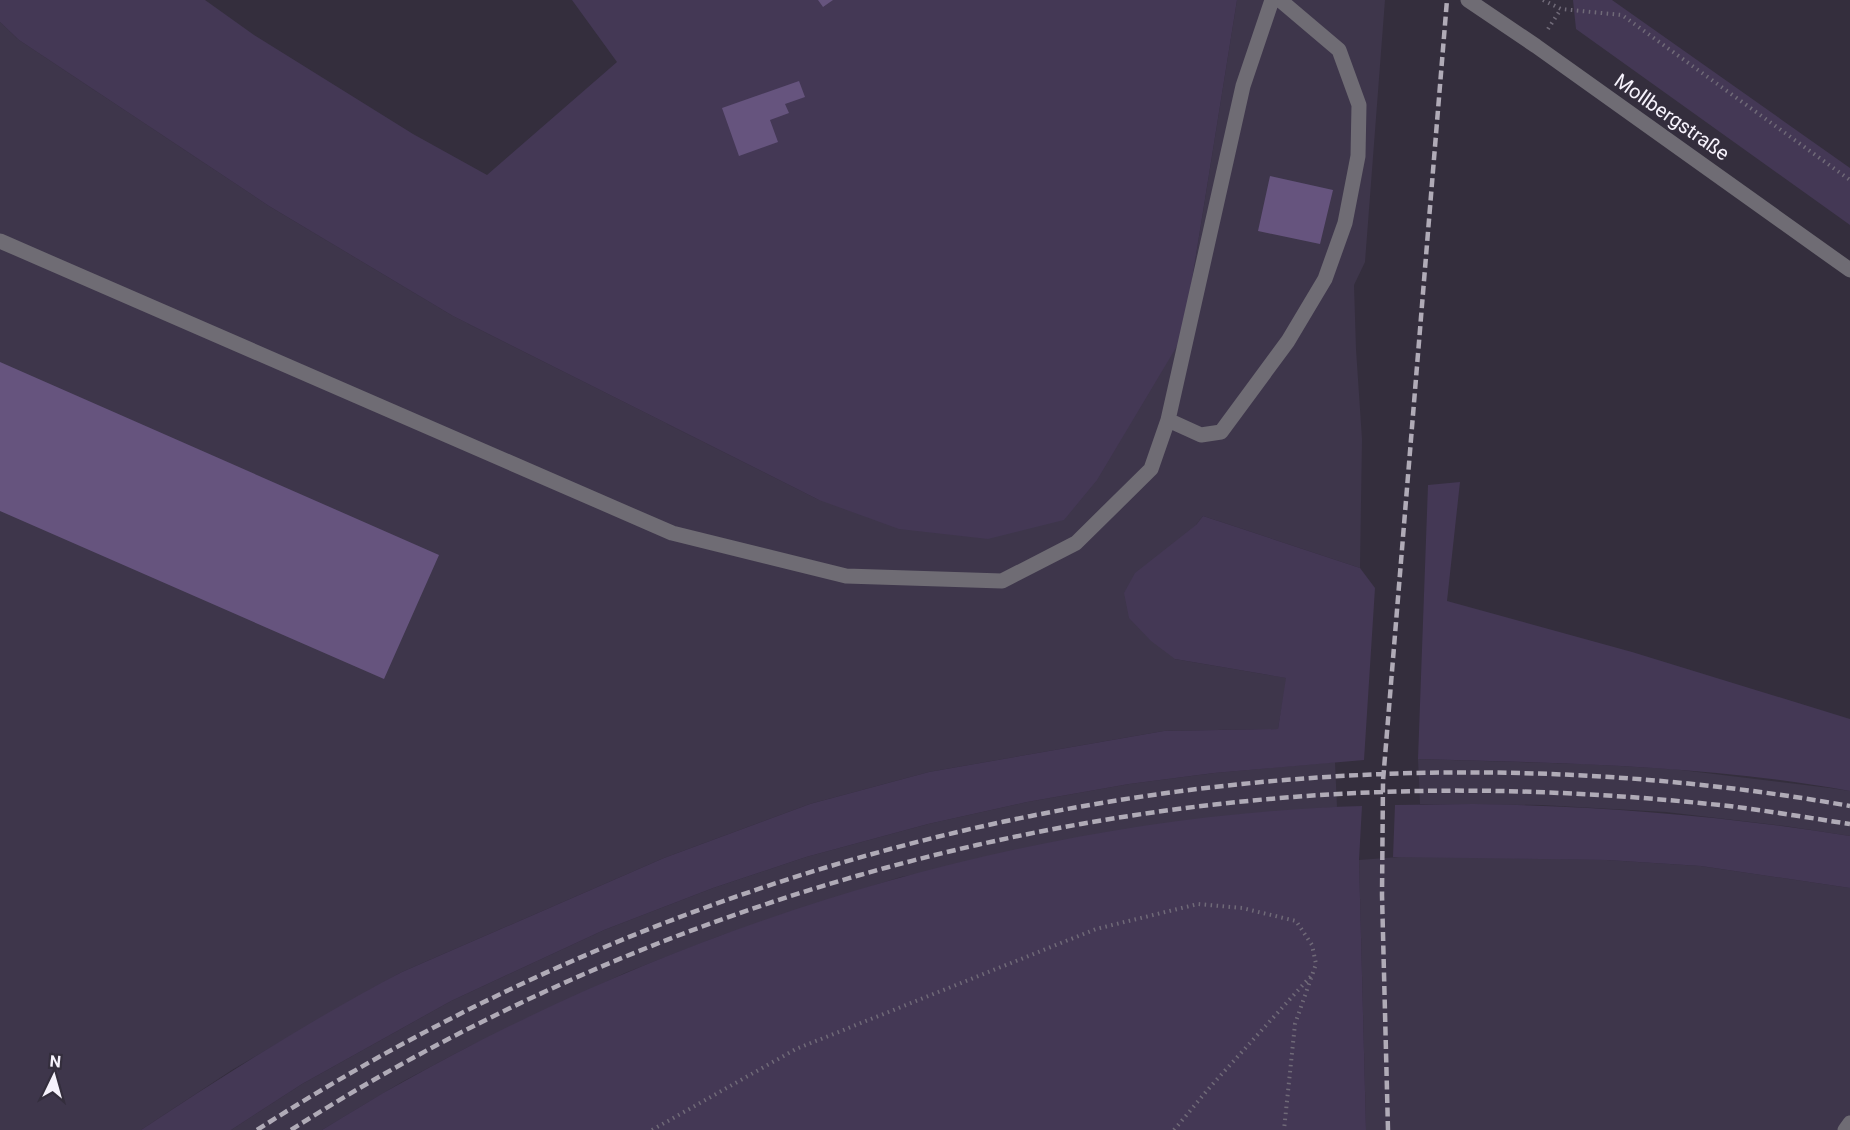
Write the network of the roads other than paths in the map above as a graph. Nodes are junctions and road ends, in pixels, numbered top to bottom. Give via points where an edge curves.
1 (1272, 0) edge
2 (1280, 0) edge
3 (1468, 0) edge
4 (0, 241) edge
5 (1850, 270) edge
6 (1168, 420) junction
7 (1850, 1123) edge
8 (1845, 1130) edge

1 - 6 street via 1243,86
2 - 6 street via 1340,50 1359,105 1358,156 1345,223 1325,279 1293,332 1221,432 1201,435
3 - 5 street, Mollbergstraße
4 - 6 street via 672,533 846,576 1002,581 1076,543 1151,469
7 - 8 street

